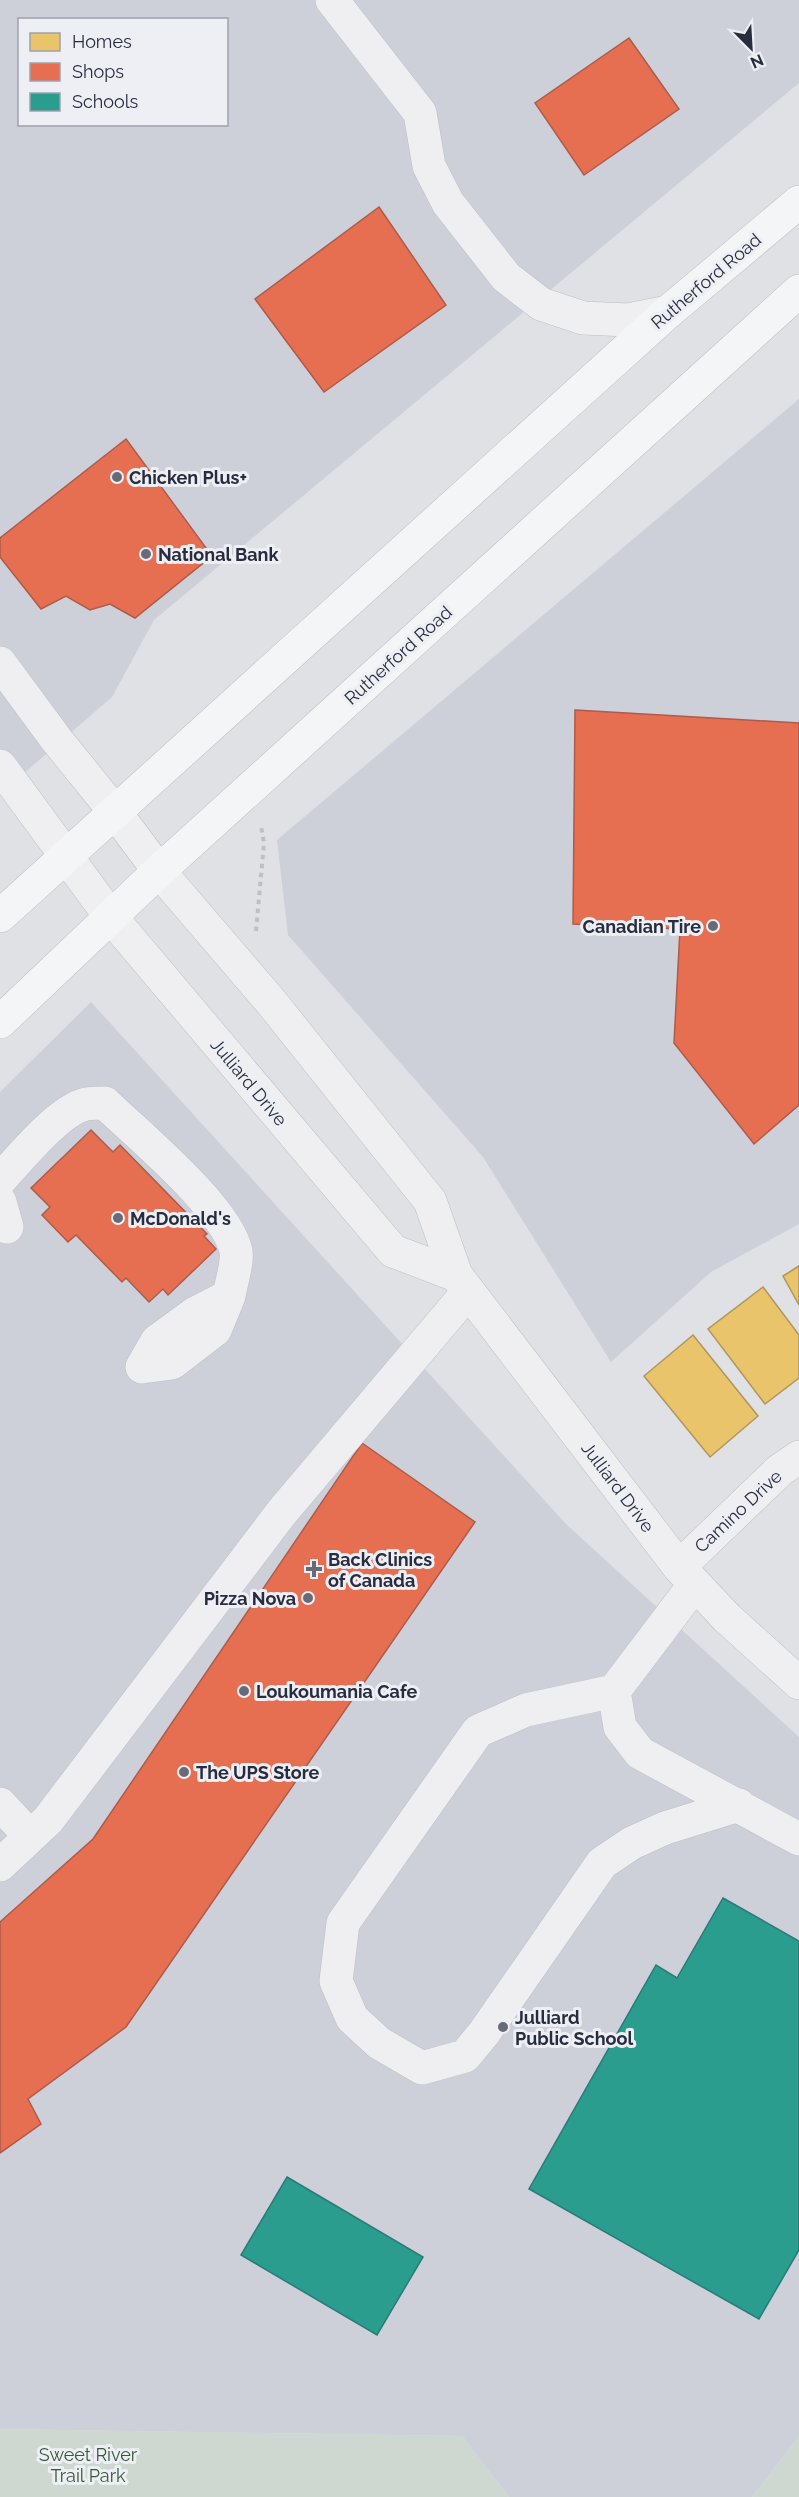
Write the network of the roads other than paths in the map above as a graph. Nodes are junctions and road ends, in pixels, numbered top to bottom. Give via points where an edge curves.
1 (332, 0) edge
2 (799, 202) edge
3 (799, 291) edge
4 (668, 312) junction
5 (0, 663) edge
6 (0, 766) edge
7 (115, 812) junction
8 (66, 856) junction
9 (159, 871) junction
10 (0, 916) edge
11 (110, 916) junction
12 (0, 1022) edge
13 (0, 1180) edge
14 (462, 1283) junction
15 (142, 1367) dead end
16 (799, 1457) edge
17 (687, 1575) junction
18 (799, 1683) edge
19 (614, 1691) junction
20 (0, 1804) edge
21 (739, 1805) junction
22 (30, 1836) junction
23 (799, 1839) edge
24 (0, 1865) edge

1 - 4 street via 420,113 429,166 448,203 506,277 541,304 583,318 628,320
2 - 4 main road, Rutherford Road
3 - 9 main road, Rutherford Road
4 - 7 main road, Rutherford Road
5 - 7 street, Julliard Drive
6 - 8 street, Julliard Drive
7 - 8 main road, Rutherford Road
7 - 9 street, Julliard Drive
8 - 10 main road, Rutherford Road
8 - 11 street, Julliard Drive
9 - 11 main road, Rutherford Road
9 - 14 street, Julliard Drive via 272,1003 430,1201
11 - 12 main road, Rutherford Road
11 - 14 street, Julliard Drive via 393,1251
13 - 15 street via 46,1131 72,1110 85,1104 105,1103 196,1189 229,1232 236,1252 229,1296 194,1314 158,1341
14 - 17 street, Julliard Drive
14 - 22 street via 48,1820
16 - 17 street, Camino Drive via 780,1470
17 - 18 street, Julliard Drive via 727,1618
17 - 19 street, Camino Drive
19 - 21 street via 620,1727 640,1753
19 - 21 street via 526,1710 478,1731 343,1923 336,1981 352,2018 379,2043 422,2067 465,2056 602,1863 665,1828
20 - 22 street
21 - 23 street
22 - 24 street

